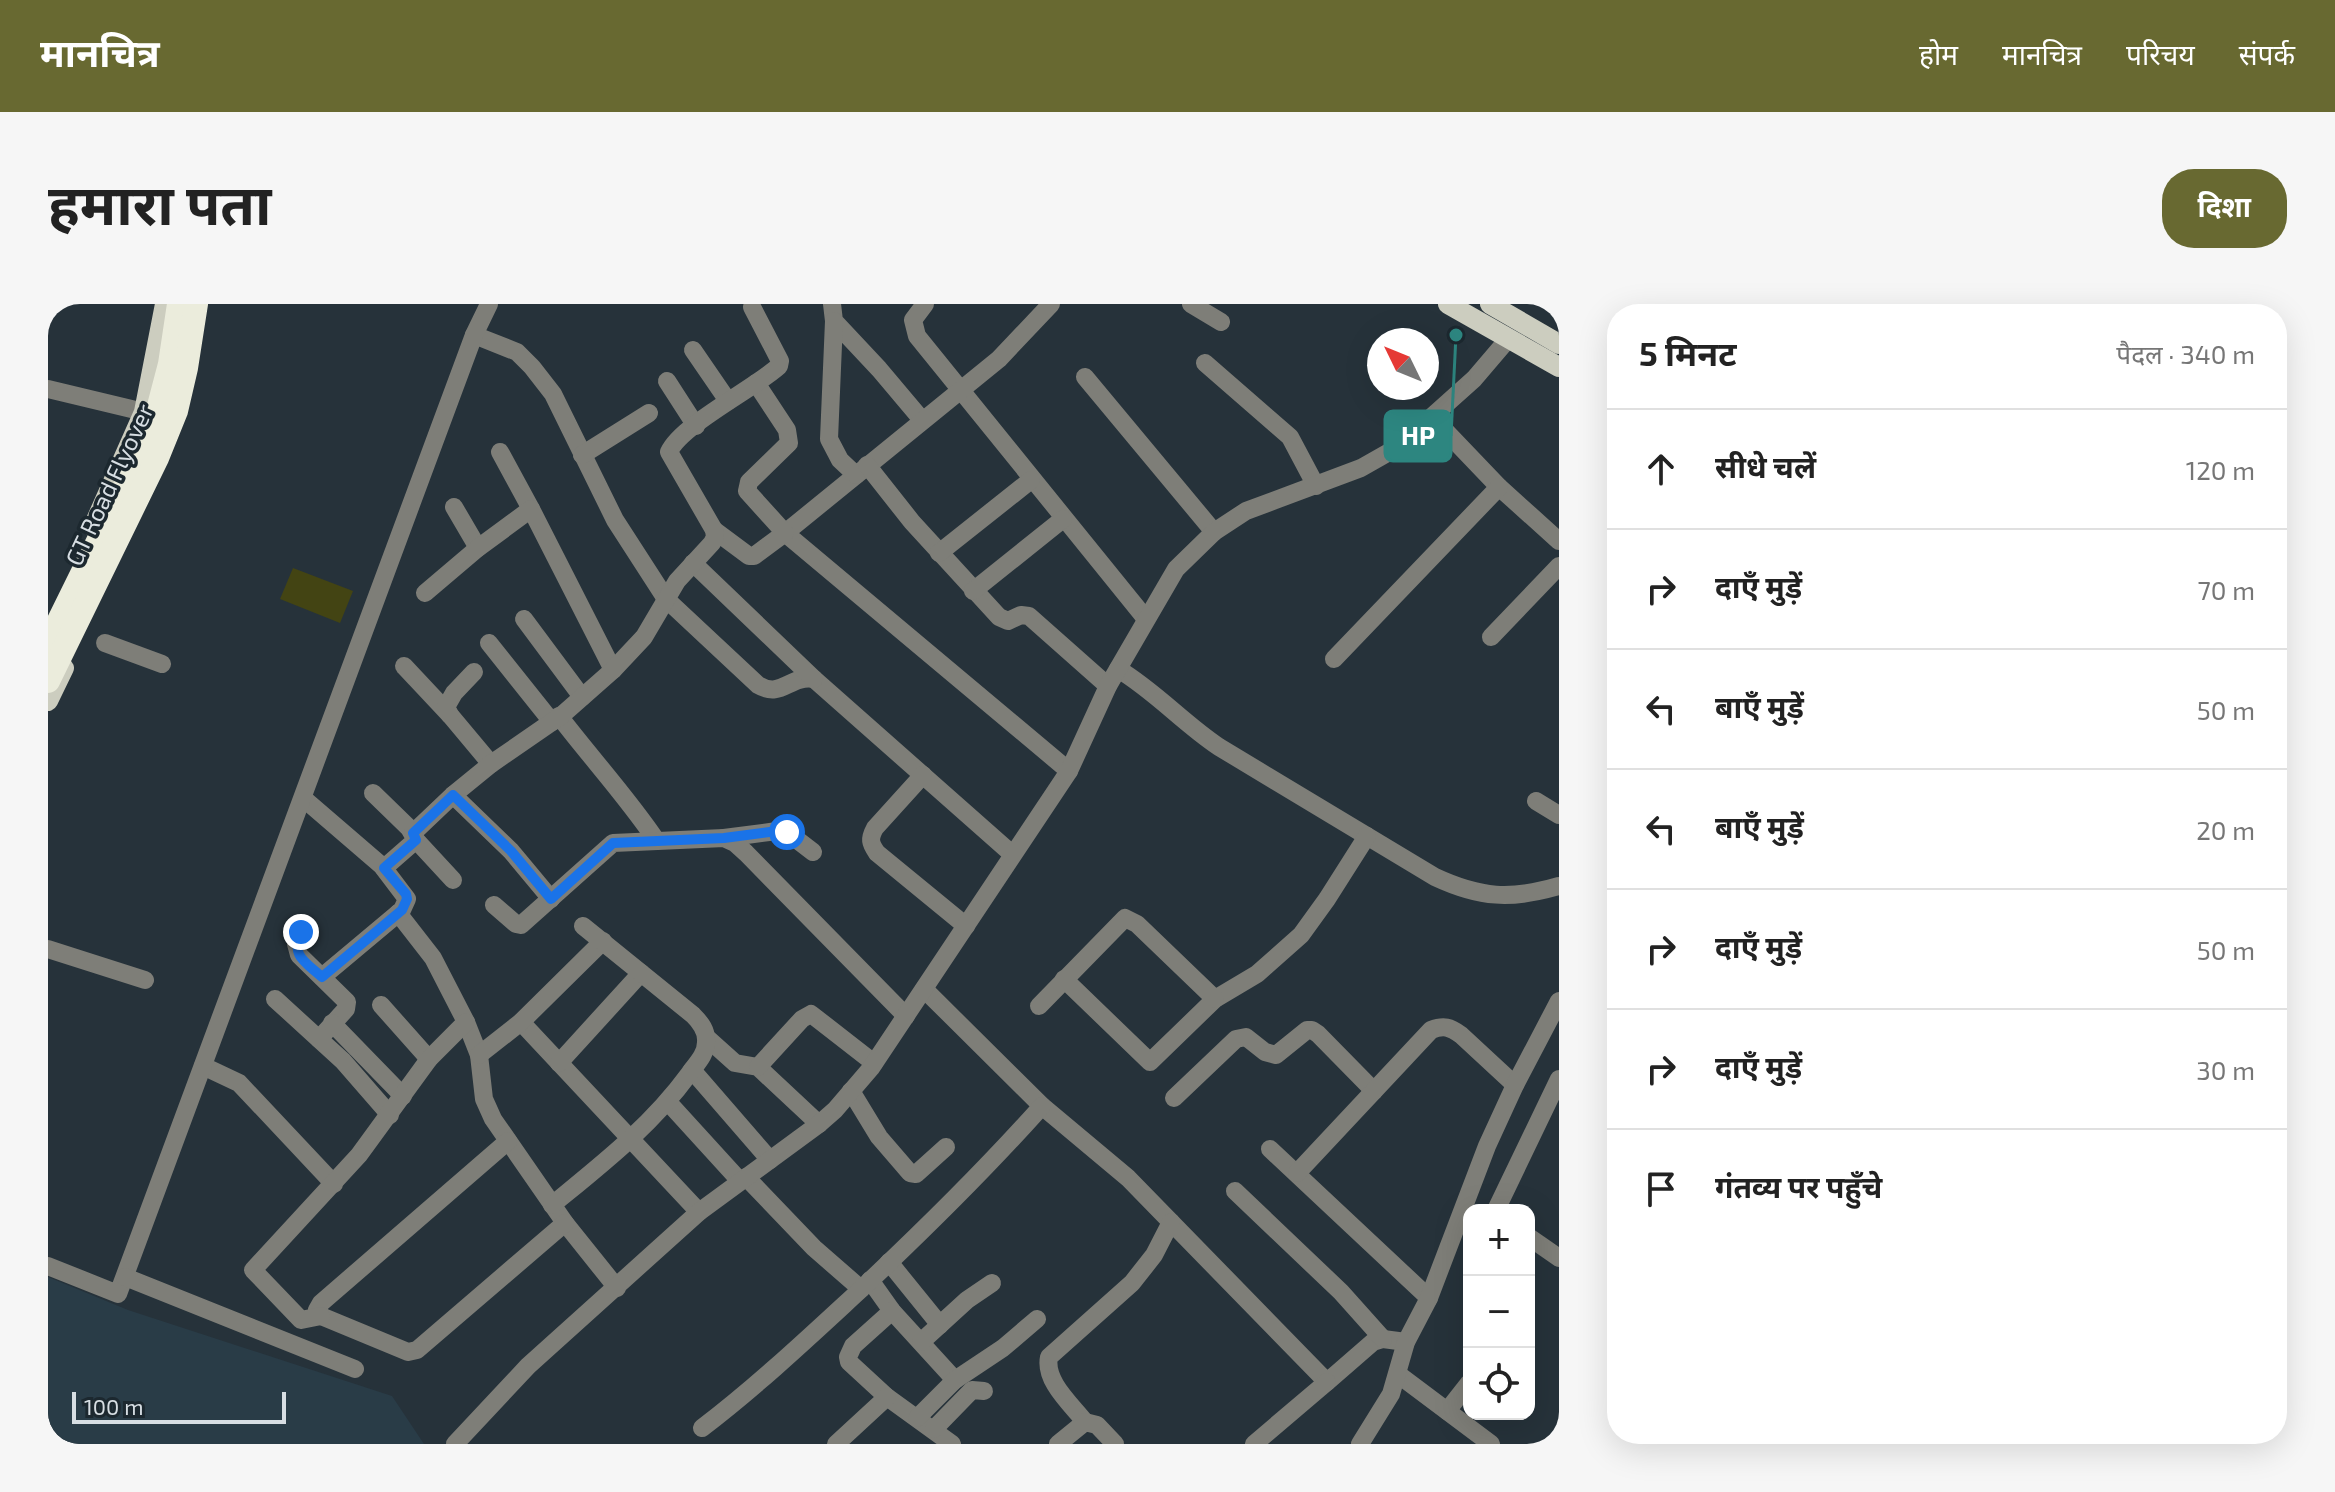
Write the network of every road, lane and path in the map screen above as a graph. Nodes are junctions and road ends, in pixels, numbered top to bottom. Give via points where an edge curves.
1 (165, 304) edge
2 (179, 304) edge
3 (196, 304) edge
4 (203, 304) edge
5 (489, 304) edge
6 (925, 304) edge
7 (1051, 304) edge
8 (1191, 304) edge
9 (1448, 304) edge
10 (752, 307) dead end
11 (1493, 311) edge
12 (833, 313) edge
13 (1221, 322) dead end
14 (474, 335) junction
15 (1509, 338) junction
16 (1559, 344) edge
17 (693, 350) dead end
18 (1205, 363) dead end
19 (1559, 367) edge
20 (1085, 377) dead end
21 (667, 381) dead end
22 (756, 383) junction
23 (48, 389) edge
24 (959, 390) junction
25 (728, 401) junction
26 (144, 412) junction
27 (649, 413) dead end
28 (1433, 418) junction
29 (922, 420) junction
30 (696, 426) junction
31 (500, 452) dead end
32 (582, 455) junction
33 (861, 470) junction
34 (1031, 480) junction
35 (1316, 486) junction
36 (1499, 487) junction
37 (454, 507) dead end
38 (531, 509) junction
39 (1063, 519) junction
40 (714, 530) junction
41 (1214, 532) junction
42 (785, 533) junction
43 (1559, 541) edge
44 (478, 548) junction
45 (939, 553) junction
46 (693, 563) junction
47 (1559, 566) edge
48 (973, 591) junction
49 (425, 593) dead end
50 (666, 599) junction
51 (48, 616) edge
52 (524, 619) dead end
53 (1146, 619) junction
54 (1491, 637) dead end
55 (48, 643) edge
56 (105, 643) dead end
57 (489, 643) dead end
58 (1334, 659) dead end
59 (162, 664) dead end
60 (404, 666) dead end
61 (1118, 669) junction
62 (613, 670) junction
63 (474, 672) dead end
64 (814, 679) junction
65 (48, 681) edge
66 (1108, 686) junction
67 (582, 697) junction
68 (48, 701) edge
69 (450, 715) junction
70 (556, 719) junction
71 (491, 764) junction
72 (1069, 771) junction
73 (923, 775) junction
74 (373, 793) dead end
75 (453, 795) junction
76 (303, 798) junction
77 (1536, 801) dead end
78 (1559, 815) edge
79 (1367, 836) junction
80 (414, 837) junction
81 (724, 838) junction
82 (656, 840) junction
83 (813, 852) dead end
84 (1012, 854) junction
85 (384, 868) junction
86 (453, 880) dead end
87 (1559, 886) edge
88 (551, 899) junction
89 (494, 905) dead end
90 (398, 913) junction
91 (583, 926) dead end
92 (966, 926) junction
93 (301, 932) dead end
94 (603, 941) junction
95 (48, 949) edge
96 (641, 973) junction
97 (322, 977) junction
98 (1064, 979) junction
99 (145, 980) dead end
100 (924, 989) junction
101 (275, 999) dead end
102 (1215, 999) junction
103 (1559, 1001) edge
104 (381, 1005) dead end
105 (1039, 1006) dead end
106 (906, 1016) junction
107 (466, 1022) junction
108 (521, 1022) junction
109 (332, 1023) junction
110 (706, 1037) junction
111 (319, 1039) junction
112 (479, 1055) junction
113 (429, 1059) junction
114 (559, 1063) junction
115 (874, 1063) junction
116 (203, 1066) junction
117 (758, 1067) junction
118 (692, 1070) junction
119 (1559, 1079) edge
120 (1515, 1085) junction
121 (851, 1091) junction
122 (1374, 1091) junction
123 (403, 1096) junction
124 (1174, 1098) dead end
125 (668, 1102) junction
126 (1042, 1106) junction
127 (390, 1115) junction
128 (819, 1124) junction
129 (631, 1140) junction
130 (508, 1141) junction
131 (946, 1147) dead end
132 (1270, 1149) dead end
133 (770, 1160) junction
134 (1297, 1173) junction
135 (743, 1179) junction
136 (334, 1184) junction
137 (1235, 1191) dead end
138 (1468, 1196) junction
139 (1479, 1204) edge
140 (1499, 1204) edge
141 (552, 1205) junction
142 (699, 1212) junction
143 (1171, 1222) junction
144 (565, 1223) junction
145 (1535, 1241) edge
146 (1559, 1258) edge
147 (889, 1262) junction
148 (48, 1266) edge
149 (125, 1277) junction
150 (992, 1283) dead end
151 (866, 1284) junction
152 (617, 1288) junction
153 (1429, 1298) junction
154 (892, 1311) junction
155 (321, 1316) junction
156 (1037, 1319) dead end
157 (940, 1325) junction
158 (1383, 1339) junction
159 (921, 1342) junction
160 (1406, 1342) junction
161 (355, 1369) dead end
162 (1399, 1375) junction
163 (955, 1380) junction
164 (1327, 1382) junction
165 (984, 1391) dead end
166 (1463, 1391) edge
167 (887, 1397) junction
168 (1447, 1411) junction
169 (917, 1418) junction
170 (1085, 1422) junction
171 (702, 1428) dead end
172 (934, 1429) junction
173 (455, 1444) edge
174 (836, 1444) edge
175 (952, 1444) edge
176 (1058, 1444) edge
177 (1115, 1444) edge
178 (1254, 1444) edge
179 (1360, 1444) edge
180 (1491, 1444) edge

1 - 26 main road
2 - 55 highway, GT Road Flyover via 170,364 142,452
3 - 65 highway, GT Road Flyover via 176,411
4 - 68 main road via 181,415 163,463
5 - 14 street
6 - 24 street via 913,320 914,328
7 - 24 street via 999,359
8 - 13 street
9 - 11 main road
10 - 22 street via 780,361
11 - 15 main road
11 - 16 main road
12 - 29 street
12 - 33 street via 829,439 840,460
14 - 32 street via 517,352 532,367 553,394
14 - 76 street
15 - 19 main road
15 - 28 street
17 - 25 street
18 - 35 street via 1290,437
20 - 41 street
21 - 30 street
22 - 25 street
22 - 42 street via 787,430 789,443 749,482 747,491
23 - 26 street
24 - 29 street
24 - 34 street
25 - 30 street
26 - 51 main road
27 - 32 street
28 - 35 street via 1398,447
28 - 36 street
29 - 33 street
30 - 40 street via 669,452
31 - 38 street
32 - 50 street via 615,520
33 - 42 street
33 - 45 street
34 - 39 street
34 - 45 street
35 - 41 street via 1246,511
36 - 43 street
36 - 58 street
37 - 44 street
38 - 44 street
38 - 62 street
39 - 48 street
39 - 53 street
40 - 42 street via 749,556
40 - 46 street via 712,543
41 - 53 street via 1176,569
42 - 72 street
44 - 49 street
45 - 48 street
46 - 50 street
46 - 64 street
47 - 54 street
48 - 66 street via 1003,620 1029,616
50 - 62 street via 644,637
50 - 64 street via 768,691 803,677
52 - 67 street
53 - 61 street
56 - 59 street
57 - 70 street
60 - 69 street
61 - 66 street
61 - 79 street via 1219,747
62 - 67 street
63 - 69 street via 448,702
64 - 73 street
66 - 72 street
67 - 70 street
69 - 71 street
70 - 71 street
70 - 82 street
71 - 75 street
72 - 84 street
73 - 84 street
73 - 92 street via 870,839 877,853
74 - 80 street
75 - 80 street
75 - 88 street
76 - 85 street
76 - 116 street
77 - 78 street
79 - 87 street via 1435,877 1488,896
79 - 102 street via 1301,935 1257,974
80 - 85 street
80 - 86 street
81 - 82 street
81 - 83 street via 787,832
81 - 106 street via 746,853
82 - 88 street via 613,843
84 - 92 street
85 - 90 street via 407,899
88 - 89 street via 521,925
90 - 97 street
90 - 107 street via 433,958
91 - 94 street
92 - 100 street
93 - 97 street via 299,955
94 - 96 street
94 - 108 street
95 - 99 street
96 - 110 street via 693,1015
96 - 114 street
97 - 109 street via 348,1006
98 - 102 street via 1125,918
98 - 102 street via 1150,1062
98 - 105 street
100 - 106 street
100 - 126 street
101 - 111 street
103 - 120 street
104 - 113 street
106 - 115 street
107 - 112 street
107 - 113 street
108 - 112 street
108 - 114 street
109 - 111 street
109 - 123 street
110 - 117 street via 735,1063
110 - 118 street via 704,1054
111 - 127 street
112 - 130 street via 484,1099
113 - 123 street
114 - 129 street
115 - 117 street via 811,1014
115 - 121 street
116 - 136 street via 239,1083
116 - 149 street
117 - 128 street
118 - 125 street
118 - 133 street
119 - 140 street
120 - 122 street via 1461,1035 1441,1026 1431,1030
120 - 138 street
121 - 128 street
121 - 131 street via 879,1137 910,1173 922,1170
122 - 124 street via 1318,1034 1307,1030 1276,1055 1246,1037 1236,1039
122 - 134 street
123 - 127 street
125 - 129 street
125 - 135 street
126 - 143 street
126 - 147 street
127 - 136 street
128 - 133 street
129 - 141 street
129 - 142 street
130 - 141 street
130 - 155 street via 321,1303
132 - 134 street
133 - 135 street
134 - 153 street
135 - 142 street
135 - 151 street via 814,1248
136 - 155 street via 253,1270 301,1320
137 - 158 street
138 - 139 street
138 - 153 street
141 - 144 street
142 - 152 street
143 - 164 street
143 - 170 street via 1132,1283 1049,1357 1053,1381
144 - 152 street
144 - 155 street via 417,1350 408,1352
145 - 146 street
147 - 151 street
147 - 157 street
148 - 149 street via 118,1294
149 - 161 street
150 - 157 street
151 - 154 street
151 - 171 street via 806,1343
152 - 173 street via 528,1366
153 - 160 street
154 - 159 street
154 - 167 street via 848,1357
156 - 163 street
157 - 159 street
158 - 160 street
158 - 164 street
159 - 163 street
160 - 162 street
162 - 168 street
162 - 179 street
163 - 169 street
164 - 178 street
165 - 172 street via 972,1390
166 - 168 street
167 - 169 street
167 - 174 street
168 - 180 street
169 - 172 street
170 - 176 street
170 - 177 street via 1097,1425
172 - 175 street

